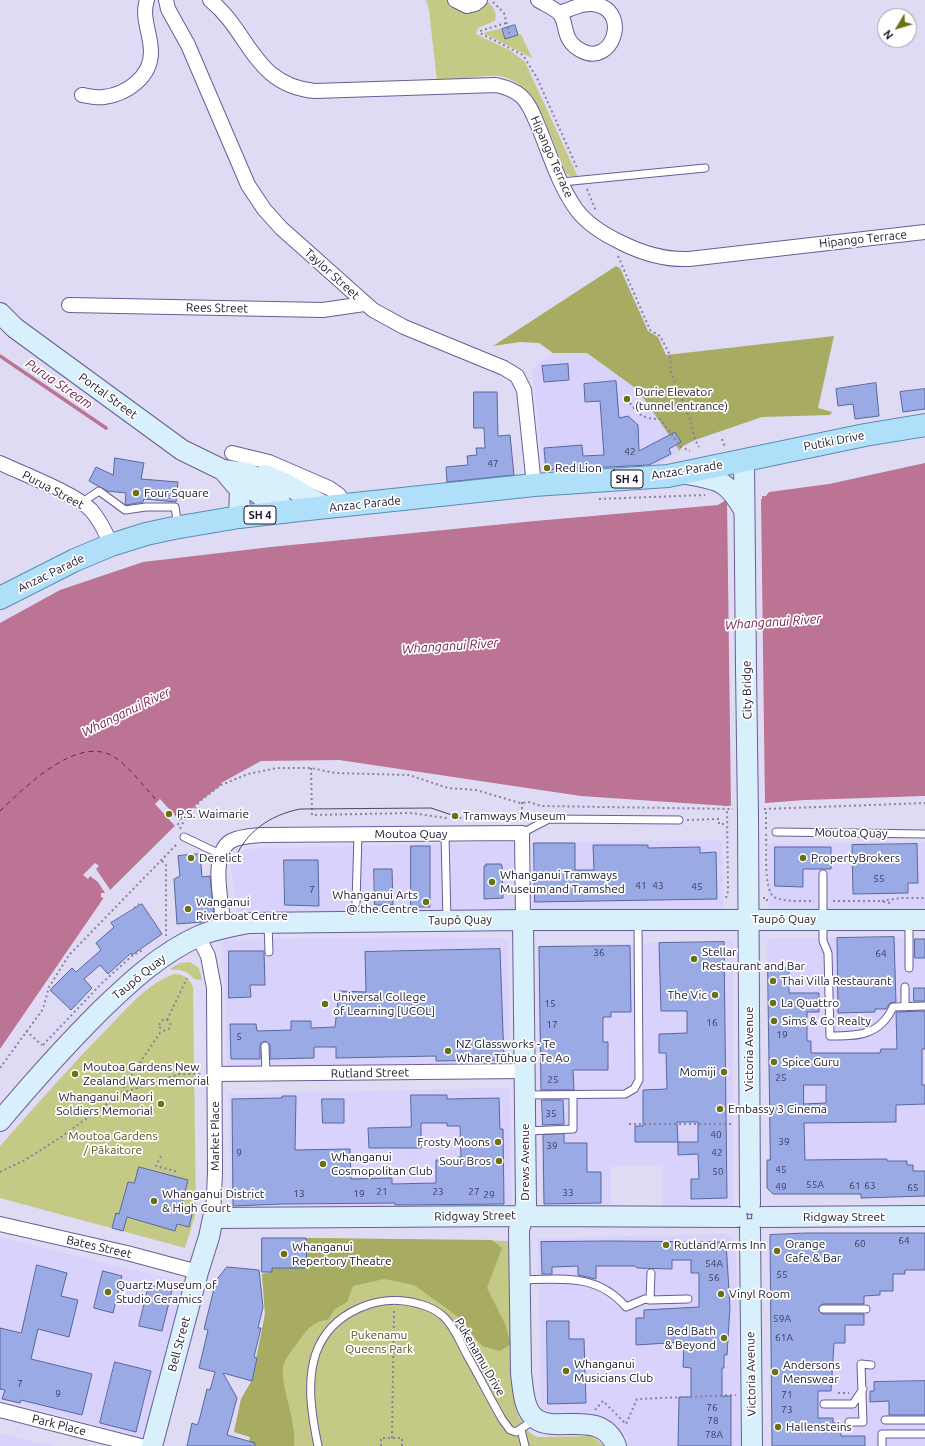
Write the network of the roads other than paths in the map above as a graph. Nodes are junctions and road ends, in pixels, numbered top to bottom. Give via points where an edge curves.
1 (147, 0) edge
2 (166, 0) edge
3 (210, 0) edge
4 (455, 0) edge
5 (480, 0) edge
6 (538, 0) edge
7 (560, 13) dead end
8 (82, 95) dead end
9 (705, 168) dead end
10 (562, 182) junction
11 (925, 232) edge
12 (364, 304) junction
13 (69, 305) dead end
14 (0, 313) edge
15 (925, 425) edge
16 (735, 455) junction
17 (0, 463) edge
18 (234, 469) junction
19 (684, 473) junction
20 (534, 486) junction
21 (742, 502) junction
22 (81, 503) junction
23 (336, 507) junction
24 (278, 513) junction
25 (239, 517) junction
26 (178, 528) junction
27 (111, 545) junction
28 (0, 598) edge
29 (679, 820) road end
30 (776, 832) dead end
31 (522, 833) junction
32 (358, 834) junction
33 (925, 834) edge
34 (445, 835) junction
35 (184, 837) road end
36 (220, 854) junction
37 (823, 874) dead end
38 (356, 903) dead end
39 (823, 910) junction
40 (638, 919) junction
41 (748, 919) junction
42 (523, 920) junction
43 (917, 920) edge
44 (447, 921) junction
45 (268, 923) junction
46 (224, 927) junction
47 (198, 936) junction
48 (269, 952) dead end
49 (909, 968) dead end
50 (905, 987) dead end
51 (925, 1006) edge
52 (905, 1007) junction
53 (265, 1046) dead end
54 (525, 1071) junction
55 (215, 1074) junction
56 (266, 1074) junction
57 (525, 1095) junction
58 (573, 1095) junction
59 (0, 1121) edge
60 (525, 1132) junction
61 (522, 1216) junction
62 (925, 1216) edge
63 (750, 1217) junction
64 (213, 1218) junction
65 (0, 1224) edge
66 (198, 1272) junction
67 (651, 1273) dead end
68 (520, 1280) junction
69 (688, 1299) dead end
70 (650, 1300) junction
71 (823, 1308) dead end
72 (866, 1309) dead end
73 (871, 1364) dead end
74 (863, 1389) junction
75 (824, 1404) dead end
76 (0, 1410) edge
77 (886, 1420) dead end
78 (925, 1420) edge
79 (849, 1422) dead end
80 (529, 1424) junction
81 (925, 1434) edge
82 (141, 1446) edge
83 (152, 1446) edge
84 (318, 1446) edge
85 (525, 1446) edge
86 (616, 1446) edge
87 (752, 1446) edge
88 (882, 1446) edge

1 - 8 street via 144,10 151,53 141,79 124,90 103,97
2 - 12 street, Taylor Street via 248,185 281,228
3 - 10 street, Hipango Terrace via 219,7 250,52 272,74 292,87 315,91 487,85 506,87 515,91 522,96 532,112
4 - 5 street via 467,6
6 - 7 street
9 - 10 lane
10 - 11 street, Hipango Terrace via 577,210 596,228 633,249 666,258 689,259
12 - 13 street, Rees Street via 323,310
12 - 20 street, Taylor Street via 404,328 504,368 517,376 524,390
14 - 18 street, Portal Street via 15,328 182,450
15 - 16 main road, Putiki Drive / SH 4
16 - 19 main road, Anzac Parade / SH 4
16 - 21 street, City Bridge
17 - 22 street, Purua Street
18 - 23 street, Portal Street via 269,475
18 - 24 street, Portal Street via 246,486
18 - 25 street via 240,490
19 - 20 main road, Anzac Parade / SH 4
19 - 21 street via 721,482
20 - 23 main road, Anzac Parade / SH 4
21 - 41 street, City Bridge, bridge
22 - 26 lane via 98,491 125,510 146,507 175,508
22 - 27 street, Purua Street via 100,523
23 - 24 main road, Anzac Parade / SH 4
24 - 25 main road, Anzac Parade / SH 4
25 - 26 main road, Anzac Parade / SH 4
26 - 27 main road, Anzac Parade / SH 4 via 146,534
27 - 28 main road, Anzac Parade / SH 4
29 - 31 lane, Moutoa Quay via 549,819
30 - 33 lane, Moutoa Quay
31 - 34 street, Moutoa Quay
31 - 42 street, Drews Avenue
32 - 34 street, Moutoa Quay
32 - 36 street, Moutoa Quay via 250,836 230,842
32 - 38 lane
34 - 44 lane
35 - 36 lane
36 - 46 street via 218,874
37 - 39 lane
39 - 41 street, Taupō Quay
39 - 43 street, Taupō Quay
39 - 52 lane via 823,941 828,953 830,1036 858,1036 876,1028 888,1018 893,1007
40 - 41 street, Taupō Quay
40 - 42 street, Taupō Quay
40 - 58 lane via 639,1080 637,1085 624,1094
41 - 63 street, Victoria Avenue
42 - 44 street, Taupō Quay
42 - 54 street, Drews Avenue
43 - 49 lane
44 - 45 street, Taupō Quay
45 - 46 street, Taupō Quay
45 - 48 lane
46 - 47 street, Taupō Quay
47 - 55 street, Market Place via 208,956 213,978
47 - 59 street, Taupō Quay via 130,982 56,1057
50 - 52 lane
51 - 52 lane
53 - 56 lane
54 - 56 street, Rutland Street
54 - 57 street, Drews Avenue
55 - 56 street, Rutland Street
55 - 64 street, Market Place
57 - 58 lane
57 - 60 street, Drews Avenue
58 - 60 lane via 573,1129
60 - 61 street, Drews Avenue via 526,1204
61 - 63 street, Ridgway Street
61 - 64 street, Ridgway Street
61 - 68 street, Drews Avenue
62 - 63 street, Ridgway Street
63 - 87 street, Victoria Avenue
64 - 66 street, Bell Street
65 - 66 street, Bates Street
66 - 83 street, Bell Street
67 - 70 lane
68 - 70 lane via 585,1281 616,1295 626,1307
68 - 80 street, Drews Avenue via 522,1378
69 - 70 lane
71 - 72 lane
73 - 74 lane via 861,1364
74 - 75 lane via 853,1404
74 - 79 lane via 863,1422
76 - 82 street, Park Place
77 - 78 lane
80 - 84 lane, Pukenamu Drive via 516,1432 510,1430 454,1331 442,1316 427,1306 394,1300 358,1308 340,1319 326,1334 317,1351 311,1370 311,1390
80 - 85 lane
80 - 86 street via 596,1427 614,1440
81 - 88 lane via 882,1434

